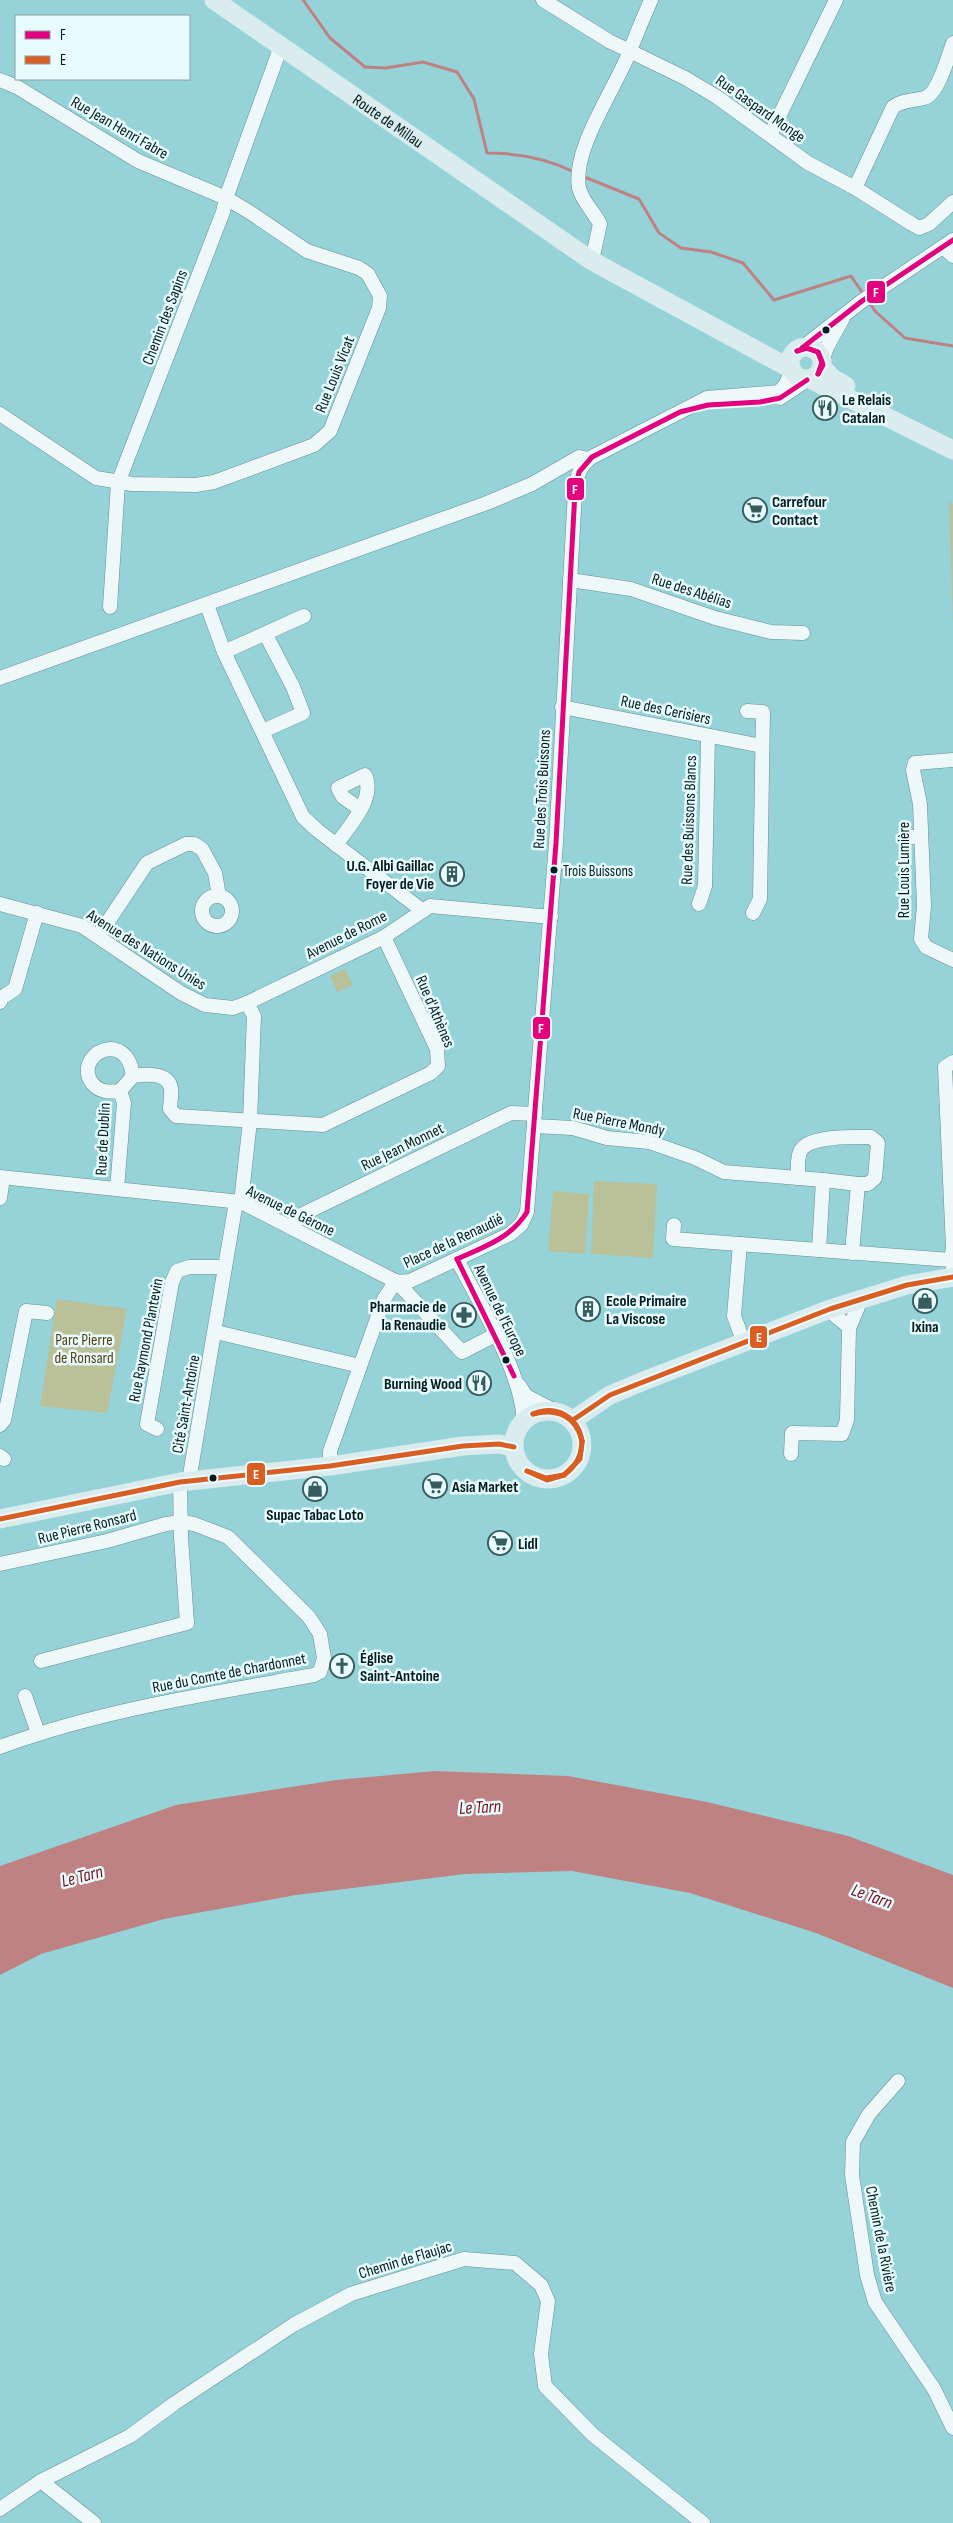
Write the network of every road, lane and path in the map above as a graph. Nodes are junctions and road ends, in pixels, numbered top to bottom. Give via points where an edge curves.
1 (214, 0) edge
2 (543, 0) edge
3 (651, 0) edge
4 (836, 0) edge
5 (953, 43) edge
6 (281, 46) junction
7 (630, 52) junction
8 (0, 80) edge
9 (770, 135) junction
10 (855, 188) junction
11 (226, 198) junction
12 (953, 202) edge
13 (564, 241) junction
14 (950, 248) edge
15 (593, 256) junction
16 (846, 312) junction
17 (805, 366) junction
18 (0, 414) edge
19 (953, 441) edge
20 (953, 450) edge
21 (589, 460) junction
22 (558, 470) junction
23 (578, 472) junction
24 (118, 483) junction
25 (570, 580) junction
26 (206, 605) junction
27 (110, 607) dead end
28 (304, 616) dead end
29 (802, 633) dead end
30 (266, 635) junction
31 (224, 652) junction
32 (0, 678) edge
33 (562, 707) junction
34 (747, 711) dead end
35 (263, 731) junction
36 (708, 736) junction
37 (762, 746) junction
38 (953, 760) edge
39 (360, 809) dead end
40 (904, 837) dead end
41 (921, 837) junction
42 (336, 845) junction
43 (219, 896) dead end
44 (0, 904) edge
45 (700, 904) dead end
46 (423, 911) junction
47 (37, 913) junction
48 (753, 913) dead end
49 (551, 917) junction
50 (98, 935) junction
51 (384, 937) junction
52 (953, 960) edge
53 (0, 1002) edge
54 (247, 1003) junction
55 (953, 1062) edge
56 (133, 1076) junction
57 (120, 1091) junction
58 (535, 1120) junction
59 (250, 1121) junction
60 (2, 1177) edge
61 (798, 1178) junction
62 (823, 1180) junction
63 (858, 1184) junction
64 (117, 1190) junction
65 (0, 1198) edge
66 (238, 1202) junction
67 (521, 1225) joint
68 (674, 1225) dead end
69 (290, 1227) junction
70 (740, 1244) junction
71 (818, 1250) junction
72 (852, 1253) junction
73 (458, 1259) junction
74 (226, 1267) junction
75 (952, 1268) edge
76 (397, 1281) junction
77 (857, 1300) junction
78 (830, 1309) junction
79 (46, 1313) dead end
80 (849, 1328) junction
81 (216, 1332) junction
82 (495, 1335) junction
83 (744, 1343) junction
84 (360, 1366) junction
85 (514, 1376) junction
86 (556, 1411) junction
87 (573, 1420) junction
88 (524, 1421) junction
89 (0, 1425) edge
90 (157, 1429) dead end
91 (514, 1447) junction
92 (792, 1454) dead end
93 (330, 1466) junction
94 (185, 1482) junction
95 (0, 1519) edge
96 (182, 1522) junction
97 (0, 1564) edge
98 (40, 1661) dead end
99 (25, 1696) dead end
100 (38, 1733) junction
101 (0, 1746) edge
102 (898, 2081) dead end
103 (953, 2428) edge
104 (41, 2481) junction
105 (0, 2509) edge
106 (94, 2523) edge
107 (703, 2523) edge

1 - 6 main road, Route de Millau
2 - 7 street, Rue Gaspard Monge
3 - 7 street
4 - 9 street
5 - 10 street via 932,94 897,104 890,112
6 - 11 street, Chemin des Sapins
6 - 13 main road, Route de Millau
7 - 9 street, Rue Gaspard Monge via 685,78
7 - 15 street via 591,132 580,168 582,198 600,224
8 - 11 street, Rue Jean Henri Fabre via 17,87 138,161
9 - 10 street, Rue Gaspard Monge via 808,164
10 - 12 street, Rue Gaspard Monge via 920,228
11 - 24 street, Chemin des Sapins
11 - 24 street, Rue Louis Vicat via 307,252 359,268 368,274 380,296 379,308 324,439 214,482 196,485
13 - 15 main road, Route de Millau
13 - 17 main road, Route de Millau via 622,279
14 - 16 street
15 - 17 main road, Route de Millau
16 - 17 street
16 - 17 street via 827,347
17 - 19 main road, Route de Millau
17 - 20 main road, Route de Millau
17 - 21 street via 780,398 708,405 680,412
18 - 24 street, Rue Louis Vicat via 86,474
21 - 22 street via 579,457
21 - 23 street
22 - 23 street
22 - 26 street via 487,503
23 - 25 street, Rue des Trois Buissons
24 - 27 street, Chemin des Sapins
25 - 29 street, Rue des Abélias via 631,589 715,618 771,632
25 - 33 street, Rue des Trois Buissons
26 - 31 street
26 - 32 street
28 - 30 street
30 - 31 street
30 - 35 street via 303,713
31 - 35 street
33 - 36 street, Rue des Cerisiers
33 - 49 street, Rue des Trois Buissons
34 - 37 street via 763,712
35 - 42 street via 303,817
36 - 37 street, Rue des Cerisiers
36 - 45 street, Rue des Buissons Blancs via 706,886
37 - 48 street via 760,899
38 - 41 street, Rue Louis Lumière via 915,763 914,783 919,798
39 - 42 street
40 - 41 street
41 - 52 street, Rue Louis Lumière via 924,906 921,939 926,947
42 - 46 street
43 - 50 street via 215,874 202,849 186,844 147,863
44 - 47 street, Avenue des Nations Unies
46 - 49 street, Avenue de Rome via 430,906
46 - 51 street, Avenue de Rome
47 - 50 street, Avenue des Nations Unies via 70,921
47 - 53 street via 15,989
49 - 58 street, Rue des Trois Buissons
50 - 54 street, Avenue des Nations Unies via 193,1000 220,1008
51 - 54 street, Avenue de Rome
51 - 59 street, Rue d'Athènes via 437,1049 438,1066 431,1073 323,1125
54 - 59 street, Cité Saint-Antoine via 254,1016
55 - 75 street via 945,1067
56 - 57 street, Rue de Dublin
56 - 57 street, Rue de Dublin via 129,1060 117,1050 95,1054 89,1064 90,1080 94,1086 104,1092
56 - 59 street via 153,1075 167,1081 171,1088 170,1109 176,1116
57 - 64 street, Rue de Dublin via 124,1103
58 - 61 street, Rue Pierre Mondy via 607,1138 649,1142 724,1172
58 - 67 street, Rue des Trois Buissons via 527,1212
58 - 69 street, Rue Jean Monnet via 511,1113 301,1216
59 - 66 street, Cité Saint-Antoine
60 - 64 street, Avenue de Gérone
60 - 65 street
61 - 62 street, Rue Pierre Mondy
61 - 63 street via 800,1154 804,1147 836,1136 871,1138 878,1143 875,1178 868,1184
62 - 63 street, Rue Pierre Mondy
62 - 71 street
63 - 72 street
64 - 66 street, Avenue de Gérone
66 - 69 street, Avenue de Gérone
66 - 74 street, Cité Saint-Antoine
67 - 73 street, Place de la Renaudié via 510,1234
68 - 70 street via 673,1239
69 - 76 street, Avenue de Gérone
70 - 71 street
70 - 83 street via 734,1316
71 - 72 street
72 - 75 street
73 - 76 street, Place de la Renaudié via 410,1281
73 - 82 street, Avenue de l'Europe
74 - 81 street, Cité Saint-Antoine
74 - 90 street, Rue Raymond Plantevin via 189,1266 177,1271 172,1282 146,1424
75 - 77 main road
76 - 82 street, Avenue de Gérone via 462,1352
76 - 84 street via 384,1299
77 - 78 main road
77 - 80 street via 858,1307
78 - 80 street
78 - 83 main road
79 - 89 street via 26,1311 4,1420
80 - 92 street via 847,1420 842,1434 792,1433
81 - 84 street
81 - 94 street, Cité Saint-Antoine
82 - 85 street, Avenue de l'Europe
83 - 87 main road via 610,1395
84 - 93 street via 330,1451
85 - 86 street, Avenue de l'Europe via 526,1396
85 - 88 street, Avenue de l'Europe
86 - 87 main road
86 - 88 main road via 544,1410
87 - 91 main road via 582,1439 583,1450 579,1460 564,1475 555,1478 535,1476 520,1464
88 - 91 main road via 516,1432
91 - 93 main road via 482,1444
93 - 94 main road
94 - 95 main road
94 - 96 street
96 - 97 street, Rue Pierre Ronsard
96 - 98 street via 187,1623
96 - 100 street, Rue du Comte de Chardonnet via 228,1537 309,1617 320,1634 324,1658 320,1672 159,1702
99 - 100 street
100 - 101 street, Rue du Comte de Chardonnet
102 - 103 street, Chemin de la Rivière via 869,2114 853,2142 852,2175 867,2275 876,2302 934,2389
104 - 105 street, Chemin de Flaujac
104 - 106 street
104 - 107 street, Chemin de Flaujac via 130,2436 293,2325 351,2294 464,2259 515,2263 541,2285 548,2301 541,2354 545,2386 593,2435

